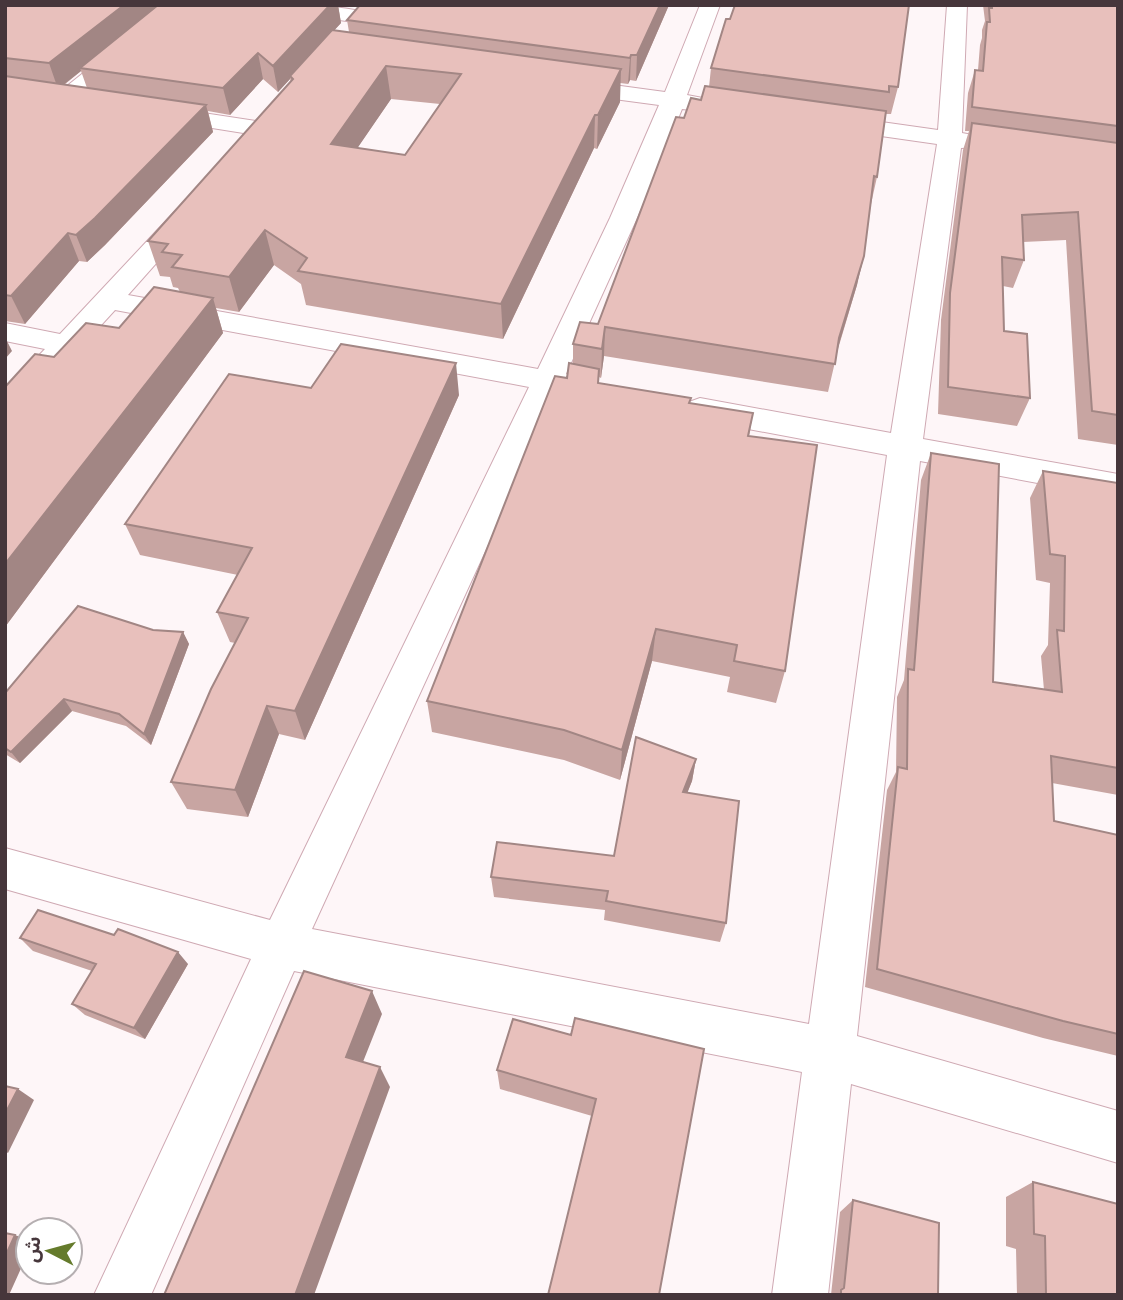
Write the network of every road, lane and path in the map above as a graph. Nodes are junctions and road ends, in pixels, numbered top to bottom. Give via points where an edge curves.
1 (181, 5) edge
2 (270, 5) edge
3 (710, 5) edge
4 (957, 5) edge
5 (367, 11) edge
6 (339, 44) edge
7 (552, 83) edge
8 (41, 96) edge
9 (65, 99) junction
10 (676, 100) junction
11 (91, 103) edge
12 (717, 106) edge
13 (131, 109) edge
14 (813, 120) edge
15 (950, 139) junction
16 (1001, 146) edge
17 (245, 149) edge
18 (200, 199) edge
19 (110, 300) junction
20 (5, 331) edge
21 (65, 344) junction
22 (547, 381) junction
23 (600, 390) edge
24 (667, 403) edge
25 (5, 411) edge
26 (905, 447) junction
27 (1118, 486) edge
28 (5, 868) edge
29 (279, 945) junction
30 (829, 1052) junction
31 (1118, 1137) edge
32 (122, 1295) edge
33 (800, 1295) edge

1 - 9 street
2 - 5 street
3 - 10 street
4 - 15 street
5 - 6 street
7 - 10 street
8 - 9 street
9 - 11 street
10 - 12 street
10 - 22 street
13 - 17 street via 271,119
14 - 15 street
15 - 16 street
15 - 26 street
18 - 19 street
19 - 21 street
19 - 22 street
20 - 21 street
21 - 25 street
22 - 23 street
22 - 29 street
24 - 26 street
26 - 27 street
26 - 30 street
28 - 29 street
29 - 30 street
29 - 32 street
30 - 31 street
30 - 33 street

